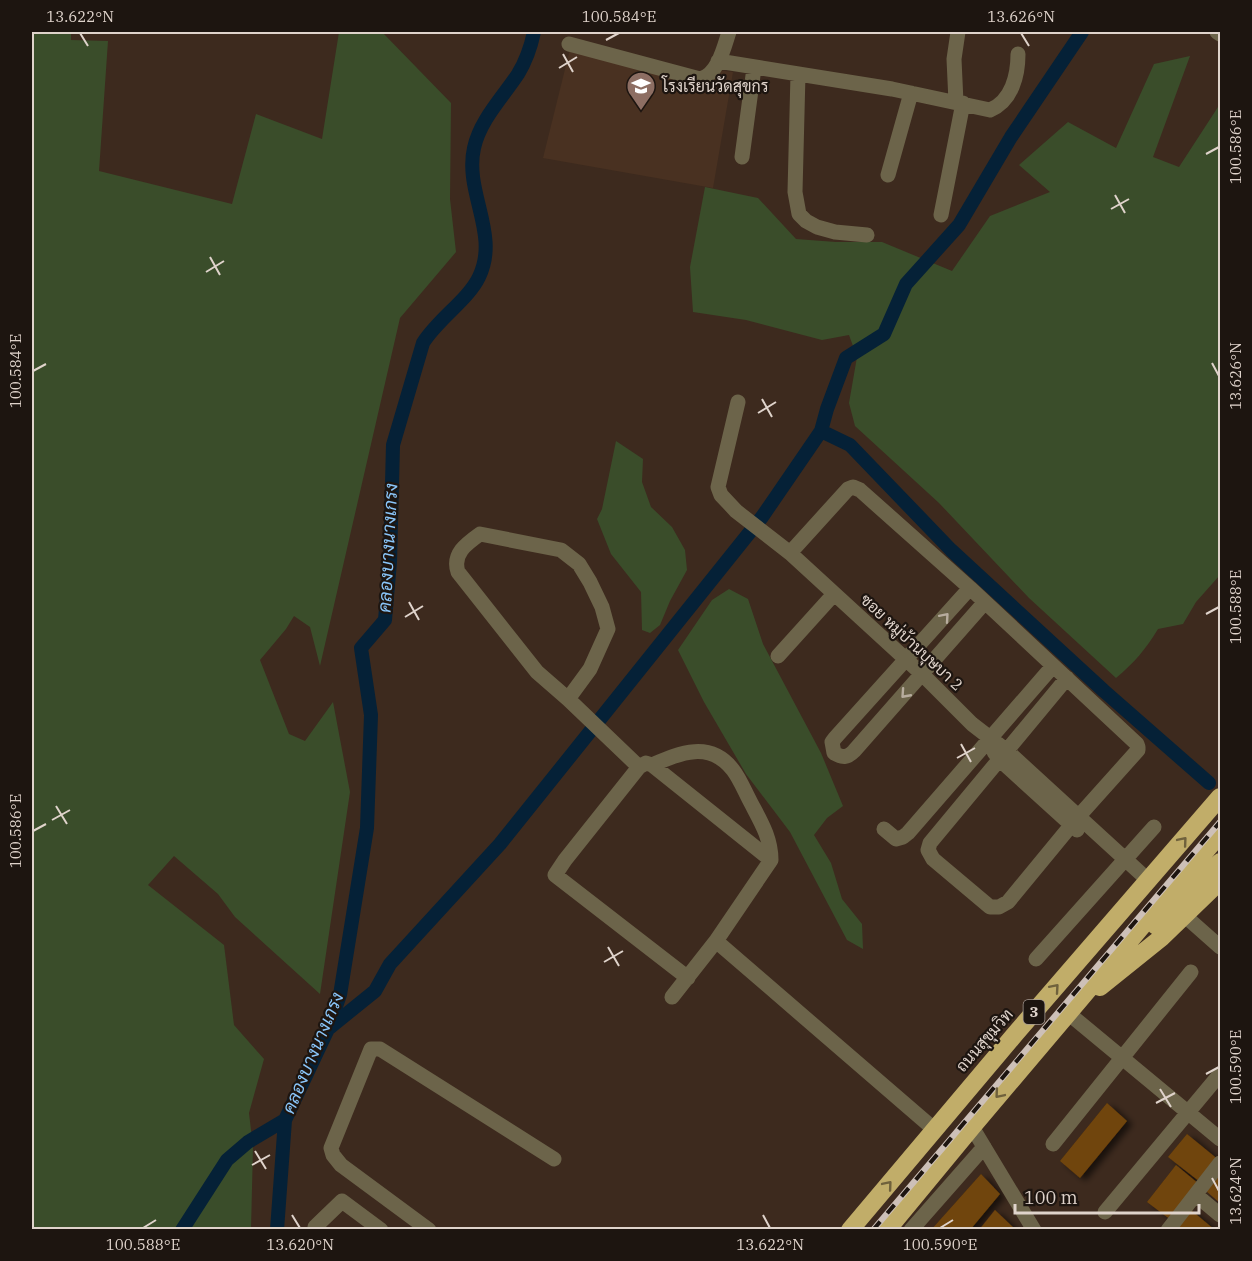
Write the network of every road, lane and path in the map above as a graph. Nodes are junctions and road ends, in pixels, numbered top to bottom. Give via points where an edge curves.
1 (729, 32) edge
2 (958, 32) edge
3 (1217, 32) edge
4 (1221, 34) edge
5 (569, 44) dead end
6 (1018, 54) dead end
7 (718, 61) junction
8 (754, 68) junction
9 (798, 74) junction
10 (911, 93) junction
11 (959, 102) junction
12 (742, 157) dead end
13 (888, 175) dead end
14 (940, 215) dead end
15 (867, 235) dead end
16 (738, 402) dead end
17 (790, 553) junction
18 (970, 588) junction
19 (834, 594) junction
20 (985, 602) junction
21 (778, 656) dead end
22 (906, 660) junction
23 (1053, 666) junction
24 (923, 675) junction
25 (1067, 678) junction
26 (568, 699) junction
27 (989, 741) junction
28 (1004, 755) junction
29 (645, 766) junction
30 (1221, 797) edge
31 (1074, 821) junction
32 (1154, 827) dead end
33 (884, 830) dead end
34 (1221, 834) edge
35 (771, 860) junction
36 (1221, 862) edge
37 (1121, 863) junction
38 (1221, 881) edge
39 (1145, 885) junction
40 (1185, 916) junction
41 (716, 941) junction
42 (1221, 946) edge
43 (1036, 959) dead end
44 (1191, 972) dead end
45 (688, 978) junction
46 (672, 997) dead end
47 (1073, 1007) junction
48 (1016, 1033) junction
49 (1037, 1049) junction
50 (1122, 1058) junction
51 (1221, 1074) edge
52 (1189, 1111) junction
53 (972, 1126) junction
54 (935, 1130) junction
55 (1221, 1139) edge
56 (1053, 1144) dead end
57 (984, 1147) junction
58 (554, 1159) dead end
59 (1221, 1163) edge
60 (1196, 1194) junction
61 (1105, 1212) dead end
62 (1221, 1215) edge
63 (315, 1227) dead end
64 (381, 1230) edge
65 (429, 1230) edge
66 (850, 1230) edge
67 (887, 1230) edge
68 (911, 1230) edge
69 (1035, 1230) edge
70 (1168, 1230) edge

1 - 7 street
2 - 11 street via 954,59
3 - 4 street
5 - 7 street via 700,79 707,77
6 - 11 street via 1010,92 997,108 984,110
7 - 8 street
8 - 9 street
8 - 12 street
9 - 10 street
9 - 15 street via 795,192 800,214 817,227
10 - 11 street
10 - 13 street
11 - 14 street
16 - 17 street, ซอย หมู่บ้านบุษบา 2 via 718,491
17 - 18 street via 853,487
17 - 19 street, ซอย หมู่บ้านบุษบา 2
18 - 20 street
22 -> 18 street
19 - 21 street
19 - 22 street, ซอย หมู่บ้านบุษบา 2
20 - 23 street
20 - 24 street
22 - 24 street, ซอย หมู่บ้านบุษบา 2
24 -> 22 street via 855,752 841,757 834,753 835,738
23 - 25 street
23 - 27 street
24 - 27 street, ซอย หมู่บ้านบุษบา 2
25 - 28 street
25 - 31 street via 1138,747
26 - 26 street via 537,672 458,573 456,564 462,548 480,534 561,550 579,564 590,582 603,607 608,629 590,669
26 - 29 street
27 - 28 street, ซอย หมู่บ้านบุษบา 2
27 - 33 street via 903,837 896,839
28 - 31 street, ซอย หมู่บ้านบุษบา 2
28 - 31 street via 930,843 928,850 933,859 990,907 999,907 1008,902
29 - 35 street
29 - 35 street via 680,752 702,751 720,758 733,770 763,825
29 - 45 street via 555,875
39 -> 30 highway, ถนนสุขุมวิท / 3
31 - 37 street, ซอย หมู่บ้านบุษบา 2
32 - 37 street
34 - 47 highway, 3
35 - 41 street
36 - 47 highway
37 - 39 street, ซอย หมู่บ้านบุษบา 2
37 - 43 street
38 - 40 highway
48 -> 39 highway, ถนนสุขุมวิท / 3
40 - 42 street
40 - 47 highway
41 - 45 street
41 - 54 street
44 - 50 street
45 - 46 street
47 - 49 highway, 3
47 - 50 street
48 - 49 highway
48 - 54 highway, ถนนสุขุมวิท / 3
49 -> 53 highway, 3
50 - 52 street
50 - 56 street
51 - 52 street
52 - 55 street
52 - 61 street
53 - 57 street
53 - 67 highway, 3
66 -> 54 highway, ถนนสุขุมวิท / 3
57 - 68 street
57 - 69 street
58 - 65 street via 380,1049 371,1049 331,1148 333,1155
59 - 60 street
60 - 62 street
60 - 70 street
63 - 64 street via 342,1201

